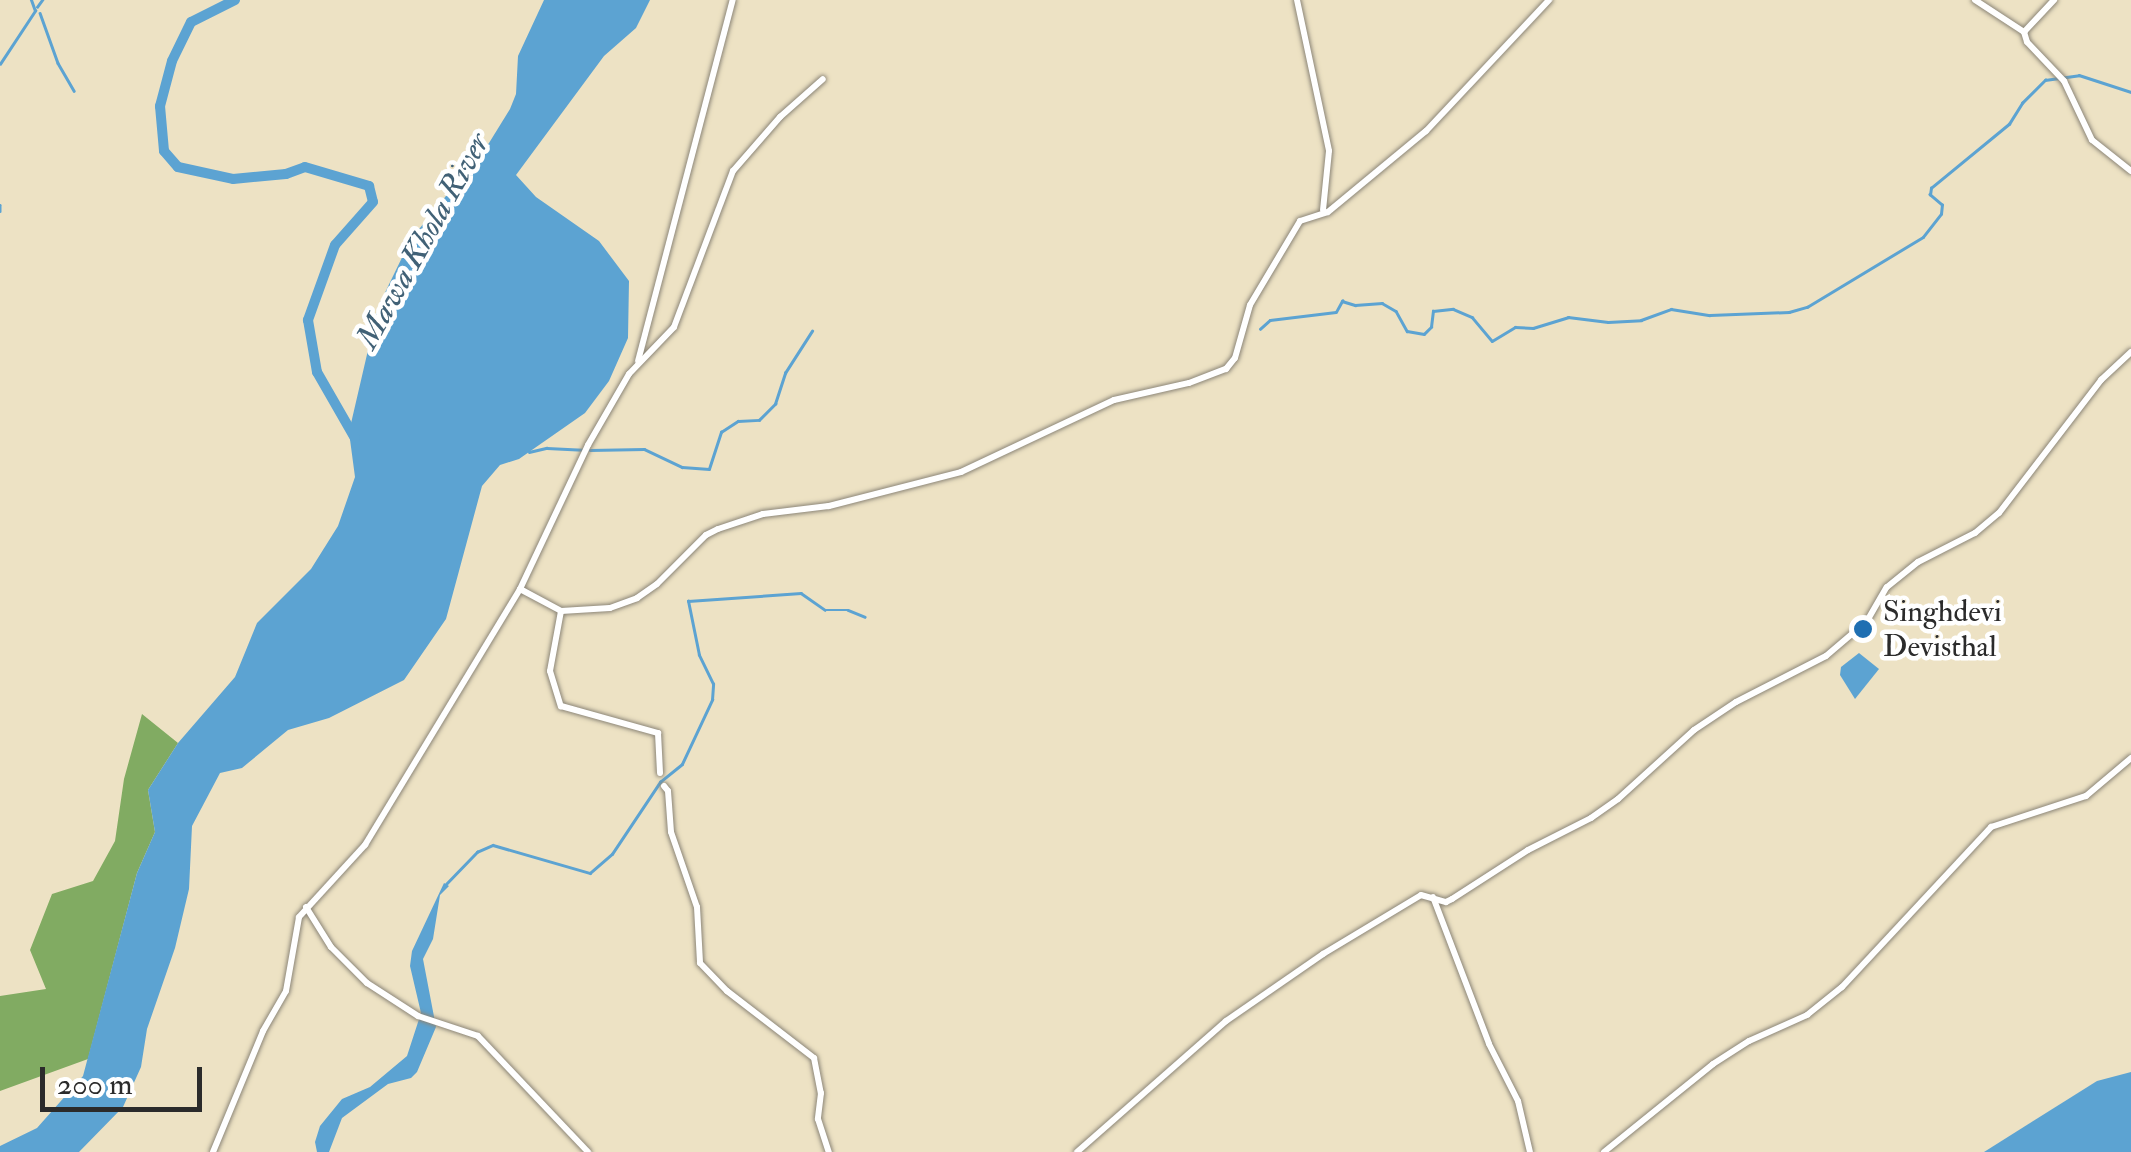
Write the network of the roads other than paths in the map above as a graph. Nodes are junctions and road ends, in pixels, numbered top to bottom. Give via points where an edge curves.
1 (733, 0) edge
2 (1297, 0) edge
3 (1550, 0) edge
4 (1975, 0) edge
5 (2054, 0) edge
6 (2024, 32) junction
7 (823, 79) dead end
8 (2131, 172) edge
9 (1323, 210) junction
10 (2131, 352) edge
11 (638, 361) junction
12 (520, 589) junction
13 (561, 611) junction
14 (2131, 758) edge
15 (660, 773) dead end
16 (664, 786) dead end
17 (1432, 897) junction
18 (306, 906) junction
19 (213, 1152) edge
20 (588, 1152) edge
21 (829, 1152) edge
22 (1077, 1152) edge
23 (1530, 1152) edge
24 (1604, 1152) edge

1 - 11 street
2 - 9 street via 1329,151
3 - 9 street via 1426,131
4 - 6 street
5 - 6 street
6 - 8 street via 2064,81 2092,140
7 - 11 street via 733,172 680,314
9 - 13 street via 1300,222 1268,272 1226,369 1114,400 961,472 736,522 706,535 637,598 595,612
10 - 17 street via 2100,380 1998,513 1975,533 1918,562 1888,587 1867,622 1826,656 1694,730 1591,818 1446,902
11 - 12 street via 588,445
12 - 13 street
12 - 18 street via 365,844
13 - 15 street via 550,670 561,706 658,733
14 - 24 street via 2086,796 1991,827 1842,987 1807,1015 1713,1064
16 - 21 street via 670,832 696,907 700,964 814,1058 818,1119
17 - 22 street via 1421,894 1267,991
17 - 23 street via 1518,1102
18 - 19 street via 292,938 286,991
18 - 20 street via 354,971 418,1016 478,1036

